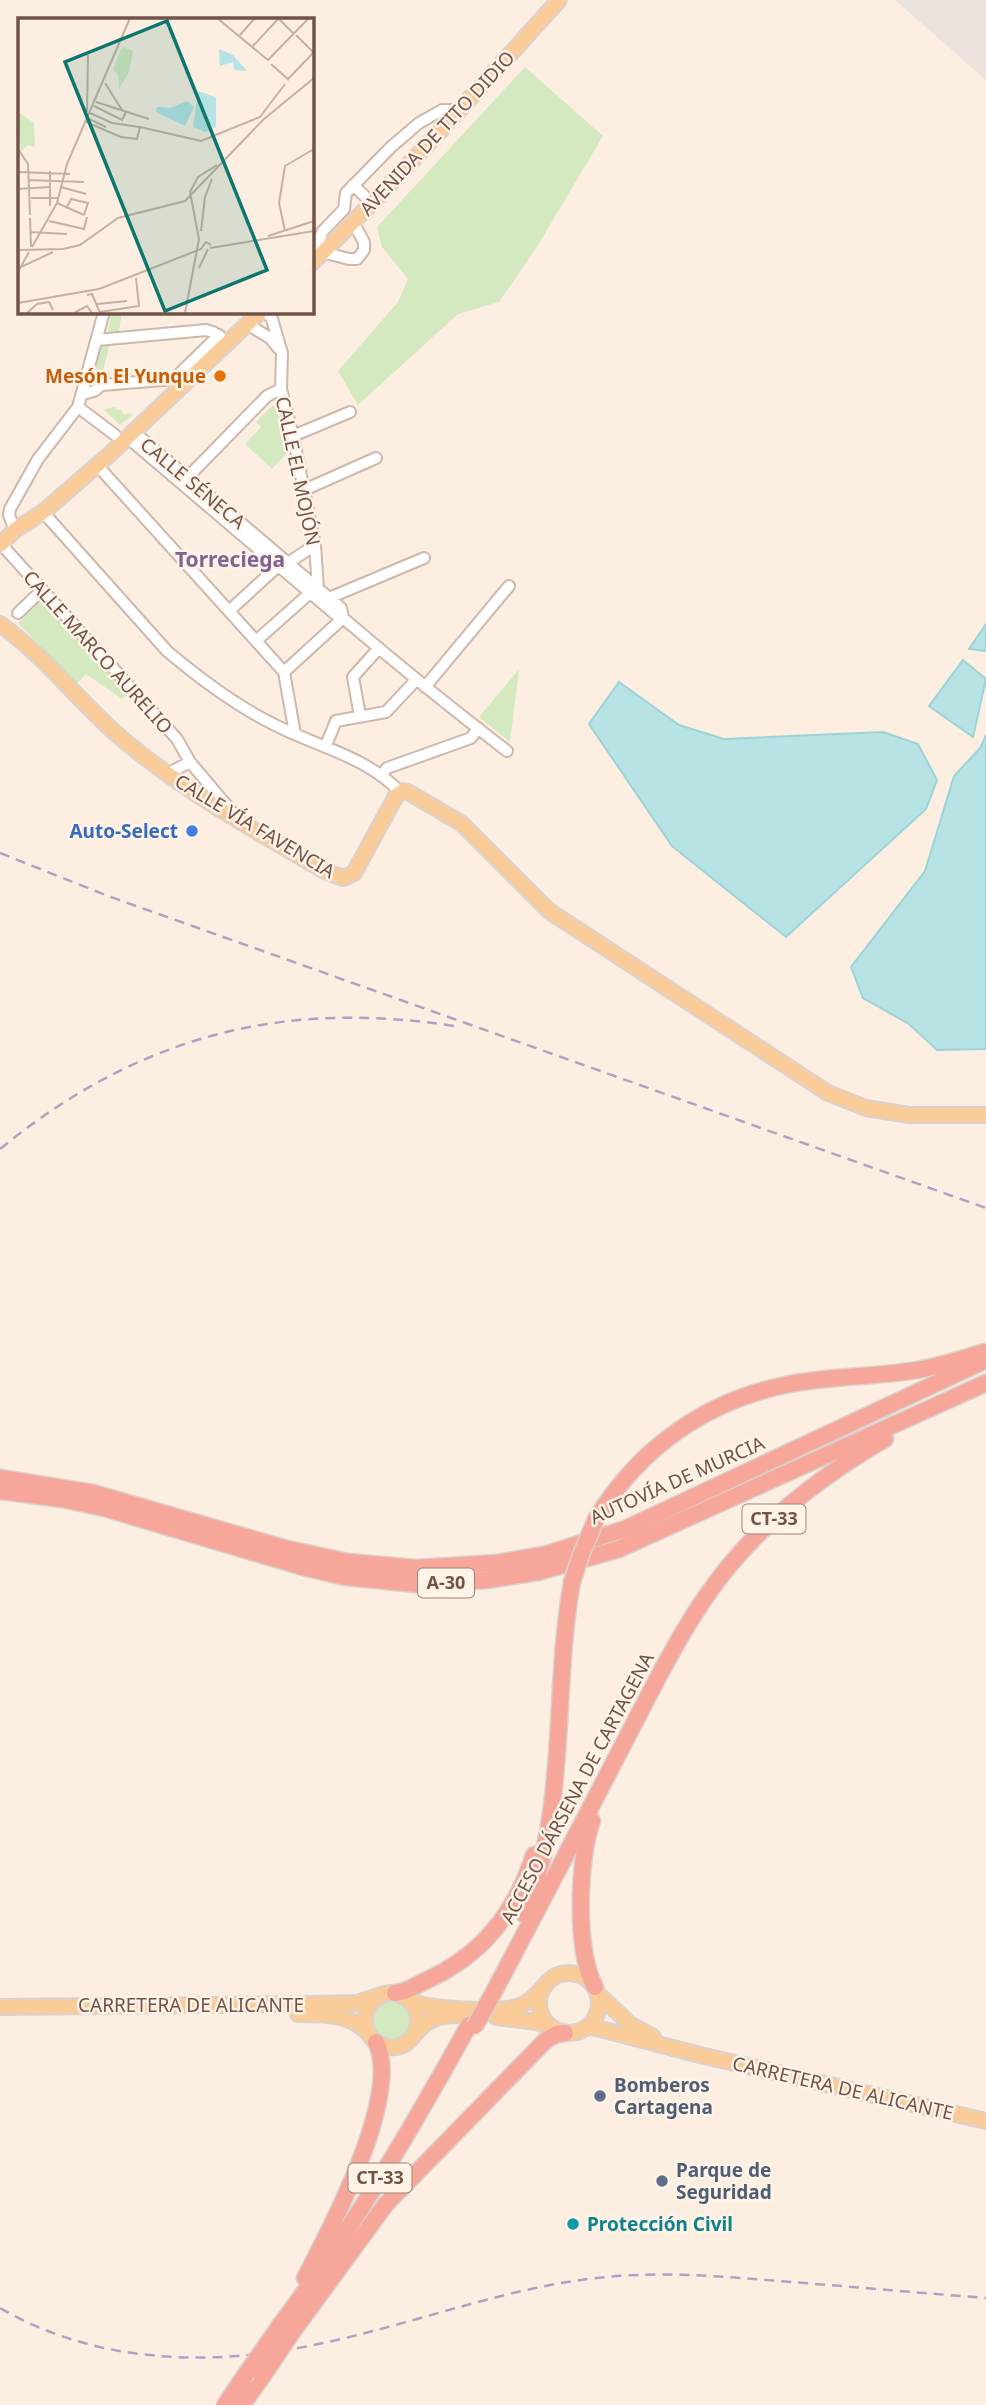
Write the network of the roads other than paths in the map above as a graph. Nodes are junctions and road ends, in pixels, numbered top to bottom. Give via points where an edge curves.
1 (559, 0) edge
2 (460, 110) junction
3 (353, 185) junction
4 (372, 203) junction
5 (353, 222) junction
6 (316, 259) edge
7 (104, 313) edge
8 (259, 313) edge
9 (267, 313) edge
10 (247, 324) junction
11 (223, 339) junction
12 (97, 340) junction
13 (282, 353) junction
14 (281, 388) junction
15 (83, 394) junction
16 (78, 407) junction
17 (350, 412) dead end
18 (125, 435) junction
19 (293, 436) junction
20 (376, 458) dead end
21 (97, 466) junction
22 (187, 478) junction
23 (304, 490) junction
24 (43, 512) junction
25 (15, 530) junction
26 (0, 545) edge
27 (315, 545) junction
28 (424, 558) dead end
29 (283, 565) junction
30 (509, 586) dead end
31 (42, 590) junction
32 (314, 591) junction
33 (329, 598) junction
34 (229, 611) junction
35 (18, 613) dead end
36 (343, 618) junction
37 (1, 623) edge
38 (256, 641) junction
39 (379, 648) junction
40 (284, 672) junction
41 (421, 683) junction
42 (360, 716) junction
43 (478, 729) junction
44 (295, 734) junction
45 (326, 745) junction
46 (507, 751) dead end
47 (190, 762) junction
48 (167, 774) junction
49 (382, 776) junction
50 (400, 792) junction
51 (242, 823) junction
52 (986, 1115) edge
53 (986, 1351) edge
54 (986, 1360) edge
55 (986, 1383) edge
56 (966, 1392) junction
57 (0, 1478) edge
58 (0, 1491) edge
59 (224, 1537) junction
60 (562, 1666) junction
61 (643, 1707) junction
62 (546, 1984) junction
63 (596, 1990) junction
64 (395, 1995) junction
65 (486, 1999) junction
66 (0, 2007) edge
67 (0, 2016) edge
68 (472, 2026) junction
69 (589, 2026) junction
70 (560, 2031) junction
71 (414, 2036) junction
72 (372, 2037) junction
73 (700, 2055) junction
74 (986, 2121) edge
75 (321, 2291) junction
76 (287, 2328) junction
77 (225, 2405) edge
78 (242, 2405) edge

1 - 2 main road, AVENIDA DE TITO DIDIO
2 - 3 street via 442,110 419,123
2 - 4 main road, AVENIDA DE TITO DIDIO
3 - 4 street
3 - 6 street via 346,192 344,209 322,232
4 - 5 main road, AVENIDA DE TITO DIDIO
5 - 6 main road, AVENIDA DE TITO DIDIO
5 - 6 street via 364,242 357,259
7 - 12 street
8 - 10 main road
9 - 13 street, CALLE EL MOJÓN
10 - 11 main road
10 - 13 street via 270,338
11 - 12 street via 206,330
11 - 15 street via 174,379 102,385
11 - 18 main road
12 - 15 street
13 - 14 street, CALLE EL MOJÓN
14 - 19 street, CALLE EL MOJÓN
14 - 22 street via 267,396
15 - 16 street
16 - 18 street
16 - 25 street via 38,459 10,509
17 - 19 street
18 - 21 main road
18 - 22 street, CALLE SÉNECA
18 - 29 street, CALLE SÉNECA
19 - 23 street, CALLE EL MOJÓN
20 - 23 street
21 - 24 main road
21 - 34 street
22 - 29 street, CALLE SÉNECA
23 - 27 street, CALLE EL MOJÓN
24 - 25 main road
24 - 44 street via 167,651 237,704
25 - 26 main road
26 - 31 street, CALLE MARCO AURELIO
27 - 29 street
27 - 32 street, CALLE EL MOJÓN
28 - 33 street
29 - 32 street, CALLE SÉNECA
29 - 34 street
30 - 41 street
31 - 35 street
31 - 47 street, CALLE MARCO AURELIO via 177,739
32 - 33 street, CALLE SÉNECA
32 - 36 street, CALLE SÉNECA
32 - 38 street
33 - 36 street, CALLE SÉNECA via 341,608
34 - 38 street
36 - 39 street, CALLE SÉNECA
36 - 40 street
37 - 48 main road, CALLE VÍA FAVENCIA via 120,737
38 - 40 street
39 - 41 street, CALLE SÉNECA
39 - 42 street via 354,677
40 - 44 street
41 - 42 street via 386,712
41 - 43 street, CALLE SÉNECA
42 - 45 street via 336,721
43 - 46 street, CALLE SÉNECA
43 - 49 street via 471,738 387,768
44 - 45 street
45 - 49 street
47 - 48 street
47 - 51 street, CALLE MARCO AURELIO
48 - 51 main road, CALLE VÍA FAVENCIA
49 - 50 street
50 - 51 main road, CALLE VÍA FAVENCIA via 354,873 343,878
50 - 52 main road via 416,796 461,823 549,911 828,1093 866,1108 909,1115
53 - 60 highway, ACCESO DÁRSENA DE CARTAGENA / CT-33, bridge via 916,1370 757,1391 693,1419 642,1460 596,1519 572,1582
54 - 59 highway, AUTOVÍA DE MURCIA / A-30 via 625,1530 535,1557 451,1567 383,1566
55 - 56 highway, AUTOVÍA DE MURCIA / A-30
56 - 59 highway, AUTOVÍA DE MURCIA / A-30 via 631,1544 538,1572 439,1583 371,1581 319,1572
56 - 61 highway, ACCESO DÁRSENA DE CARTAGENA / CT-33 via 957,1402 828,1473 771,1521 710,1591
57 - 59 highway, AUTOVÍA DE MURCIA / A-30 via 93,1493
58 - 59 highway, AUTOVÍA DE MURCIA / A-30 via 90,1505
60 - 64 highway via 548,1793 533,1856 517,1897 494,1932 470,1955
60 - 65 highway, ACCESO DÁRSENA DE CARTAGENA / CT-33 via 554,1795 542,1863
61 - 63 highway via 597,1807 584,1848 584,1951
61 - 65 highway, ACCESO DÁRSENA DE CARTAGENA / CT-33
62 - 63 main road via 572,1973
62 - 64 main road, CARRETERA DE ALICANTE via 527,2002 507,2010 432,2006
62 - 70 main road via 540,2008 545,2020
63 - 69 main road via 599,2011
63 - 73 main road, CARRETERA DE ALICANTE via 631,2025
64 - 66 main road, CARRETERA DE ALICANTE via 357,2003
64 - 71 main road via 414,2005 418,2027
64 - 72 main road via 372,2002 367,2009 365,2021
65 - 68 highway, ACCESO DÁRSENA DE CARTAGENA / CT-33
67 - 72 main road, CARRETERA DE ALICANTE via 324,2014 348,2020
68 - 75 highway, ACCESO DÁRSENA DE CARTAGENA / CT-33 via 418,2133
68 - 76 highway, ACCESO DÁRSENA DE CARTAGENA / CT-33
69 - 70 main road via 577,2032
69 - 73 main road, CARRETERA DE ALICANTE
70 - 71 main road via 527,2020 448,2015 426,2022
70 - 75 highway via 546,2039 408,2178
71 - 72 main road via 396,2047 383,2046
72 - 76 highway via 382,2059 369,2133
73 - 74 main road, CARRETERA DE ALICANTE
75 - 76 highway, CT-33
76 - 77 highway, ACCESO DÁRSENA DE CARTAGENA / CT-33, bridge
76 - 78 highway, ACCESO DÁRSENA DE CARTAGENA / CT-33, bridge

